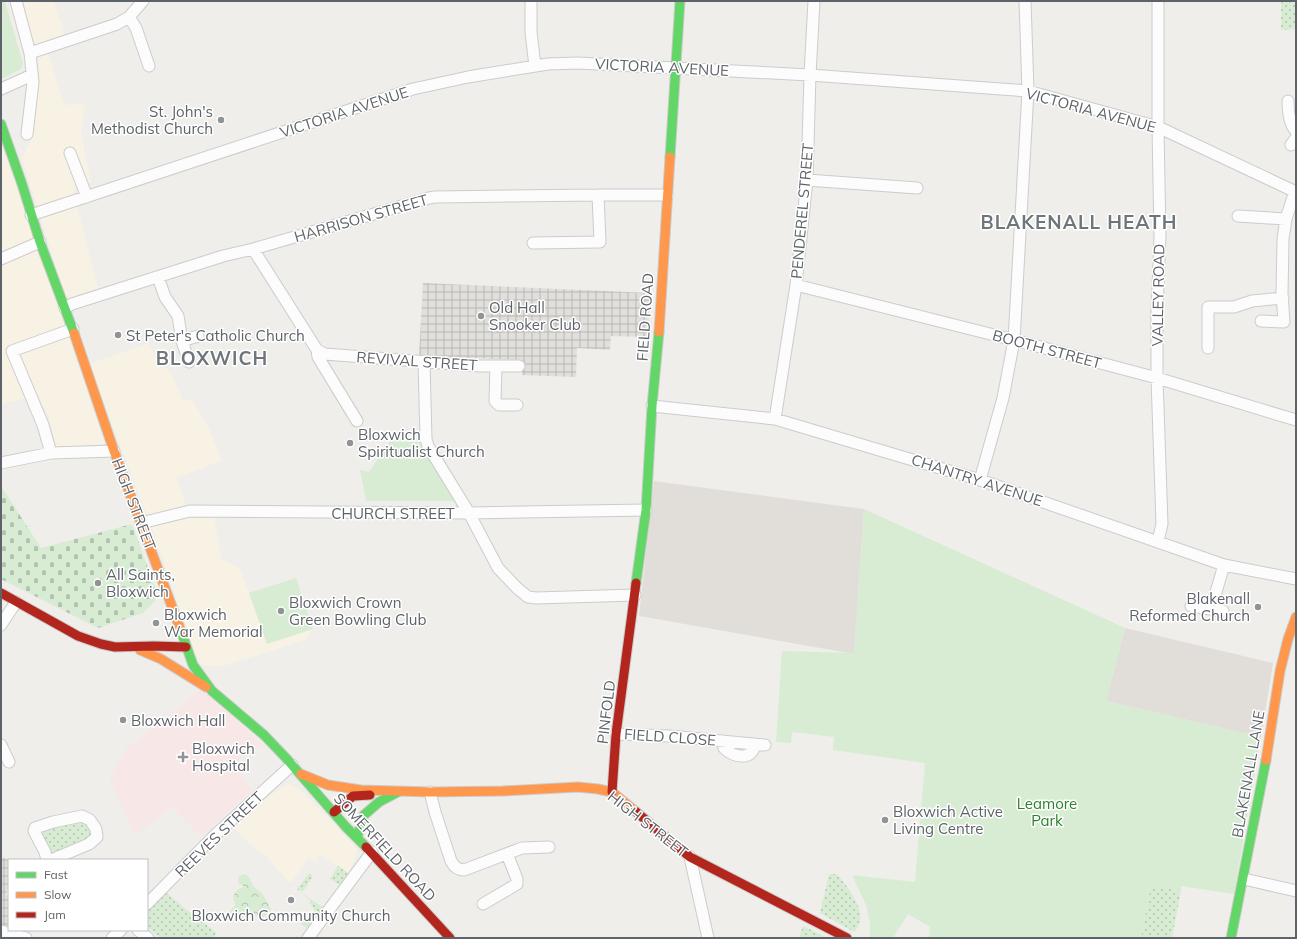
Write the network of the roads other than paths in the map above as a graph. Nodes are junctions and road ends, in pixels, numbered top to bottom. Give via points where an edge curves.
1 (16, 1) edge
2 (142, 1) edge
3 (531, 1) edge
4 (680, 1) edge
5 (814, 1) edge
6 (1025, 1) edge
7 (1158, 1) edge
8 (129, 17) junction
9 (30, 53) junction
10 (149, 66) dead end
11 (535, 66) junction
12 (675, 68) junction
13 (32, 75) junction
14 (810, 75) junction
15 (1, 89) edge
16 (1028, 91) junction
17 (1288, 101) dead end
18 (1, 124) edge
19 (1158, 127) junction
20 (1296, 131) edge
21 (27, 134) dead end
22 (70, 153) dead end
23 (807, 180) junction
24 (916, 188) dead end
25 (1295, 191) edge
26 (598, 194) junction
27 (667, 195) junction
28 (87, 197) junction
29 (31, 215) junction
30 (1238, 216) dead end
31 (1286, 219) junction
32 (40, 242) junction
33 (533, 242) dead end
34 (253, 249) junction
35 (1, 259) edge
36 (158, 277) junction
37 (796, 285) junction
38 (1283, 298) junction
39 (69, 306) junction
40 (1261, 321) dead end
41 (73, 329) junction
42 (198, 336) dead end
43 (1014, 340) junction
44 (182, 341) junction
45 (1208, 348) dead end
46 (317, 350) junction
47 (424, 361) junction
48 (189, 362) dead end
49 (496, 366) junction
50 (519, 366) dead end
51 (1157, 378) junction
52 (517, 405) dead end
53 (652, 406) junction
54 (774, 419) junction
55 (1296, 420) edge
56 (357, 421) dead end
57 (114, 451) junction
58 (51, 453) junction
59 (1, 463) edge
60 (980, 480) junction
61 (646, 510) junction
62 (469, 513) junction
63 (141, 523) junction
64 (1158, 541) junction
65 (1224, 564) junction
66 (1296, 579) edge
67 (1, 593) edge
68 (635, 595) junction
69 (16, 602) junction
70 (1190, 606) dead end
71 (1211, 609) junction
72 (1223, 612) dead end
73 (1296, 617) edge
74 (1, 625) edge
75 (630, 634) joint
76 (133, 647) junction
77 (186, 647) junction
78 (212, 691) junction
79 (616, 734) junction
80 (1, 745) edge
81 (760, 745) dead end
82 (9, 762) dead end
83 (296, 769) junction
84 (398, 791) junction
85 (430, 792) junction
86 (612, 792) junction
87 (334, 812) junction
88 (357, 838) junction
89 (549, 847) dead end
90 (372, 852) junction
91 (507, 854) junction
92 (690, 857) junction
93 (47, 859) edge
94 (54, 859) edge
95 (1244, 879) junction
96 (1296, 891) edge
97 (148, 901) edge
98 (483, 904) dead end
99 (1, 931) edge
100 (120, 931) edge
101 (139, 931) edge
102 (26, 938) edge
103 (112, 938) edge
104 (148, 938) edge
105 (308, 938) edge
106 (450, 938) edge
107 (708, 938) edge
108 (847, 938) edge
109 (1232, 938) edge

1 - 9 street
2 - 8 street
3 - 11 street
4 - 12 main road, FIELD ROAD
5 - 14 street, PENDEREL STREET
6 - 16 street
7 - 19 street, VALLEY ROAD
8 - 9 street via 117,24
8 - 10 street via 136,28
9 - 13 street
11 - 12 street, VICTORIA AVENUE via 578,63
11 - 28 street, VICTORIA AVENUE via 413,89
12 - 14 street, VICTORIA AVENUE
12 - 27 main road, FIELD ROAD
13 - 15 street
13 - 21 street via 32,90 25,118
14 - 16 street, VICTORIA AVENUE
14 - 23 street, PENDEREL STREET
16 - 19 street, VICTORIA AVENUE
16 - 43 street
17 - 20 street via 1292,128
18 - 29 main road, HIGH STREET
19 - 25 street, VICTORIA AVENUE
19 - 51 street, VALLEY ROAD via 1160,236
22 - 28 street
23 - 24 street
23 - 37 street, PENDEREL STREET
25 - 31 street
26 - 27 street, HARRISON STREET
26 - 33 street via 600,242
26 - 34 street, HARRISON STREET via 435,197
27 - 53 main road, FIELD ROAD via 661,314
28 - 29 street, VICTORIA AVENUE
29 - 32 main road, HIGH STREET
30 - 31 street
31 - 38 street
32 - 35 street
32 - 39 main road, HIGH STREET
34 - 36 street, HARRISON STREET
34 - 46 street
36 - 39 street, HARRISON STREET
36 - 44 street via 165,298 178,316
37 - 43 street, BOOTH STREET
37 - 54 street, PENDEREL STREET
38 - 40 street via 1284,322
38 - 45 street via 1252,301 1234,307 1208,308
39 - 41 main road, HIGH STREET
41 - 57 main road, HIGH STREET
41 - 58 street via 12,351 43,425
42 - 44 street
43 - 51 street, BOOTH STREET
43 - 60 street via 1002,398
44 - 48 street
46 - 47 street, REVIVAL STREET via 334,356
46 - 56 street via 318,357
47 - 49 street, REVIVAL STREET
47 - 62 street via 428,446
49 - 50 street, REVIVAL STREET
49 - 52 street via 495,401 499,405
51 - 55 street, BOOTH STREET
51 - 64 street, VALLEY ROAD via 1162,524
53 - 54 street, CHANTRY AVENUE
53 - 61 main road, FIELD ROAD
54 - 60 street, CHANTRY AVENUE
57 - 58 street
57 - 63 main road, HIGH STREET
58 - 59 street
60 - 64 street, CHANTRY AVENUE
61 - 62 street, CHURCH STREET
61 - 68 main road, FIELD ROAD
62 - 63 street, CHURCH STREET via 190,511
62 - 68 street via 498,568 528,597
63 - 77 main road, HIGH STREET
64 - 65 street, CHANTRY AVENUE
65 - 66 street, CHANTRY AVENUE
65 - 71 street
67 - 69 main road
68 - 75 main road, FIELD ROAD
69 - 74 street
69 - 76 main road via 78,636 115,647
70 - 71 street
71 - 72 street
73 - 95 main road, BLAKENALL LANE via 1280,671
75 - 79 main road, PINFOLD
76 - 77 main road
76 - 78 main road via 161,659
77 - 78 main road, HIGH STREET via 193,665
78 - 83 main road, HIGH STREET via 264,735
79 - 81 street, FIELD CLOSE via 669,736
79 - 86 main road, PINFOLD
80 - 82 street
83 - 84 main road, HIGH STREET via 328,785 361,790
83 - 87 main road, SOMERFIELD ROAD
83 - 97 street, REEVES STREET via 212,837
84 - 85 main road, HIGH STREET
84 - 87 main road, HIGH STREET via 353,796
84 - 88 main road via 364,815
85 - 86 main road, HIGH STREET via 578,787
85 - 91 street via 434,812 454,866 464,870
86 - 92 main road, HIGH STREET
87 - 88 main road, SOMERFIELD ROAD
88 - 90 main road, SOMERFIELD ROAD
89 - 91 street via 528,847
90 - 105 street
90 - 106 main road, SOMERFIELD ROAD
91 - 98 street via 517,884
92 - 107 street
92 - 108 main road, HIGH STREET
93 - 94 street via 35,828 82,816 90,820 96,829 96,837 89,844
95 - 96 street
95 - 109 main road, BLAKENALL LANE
99 - 102 street
100 - 103 street
101 - 104 street

